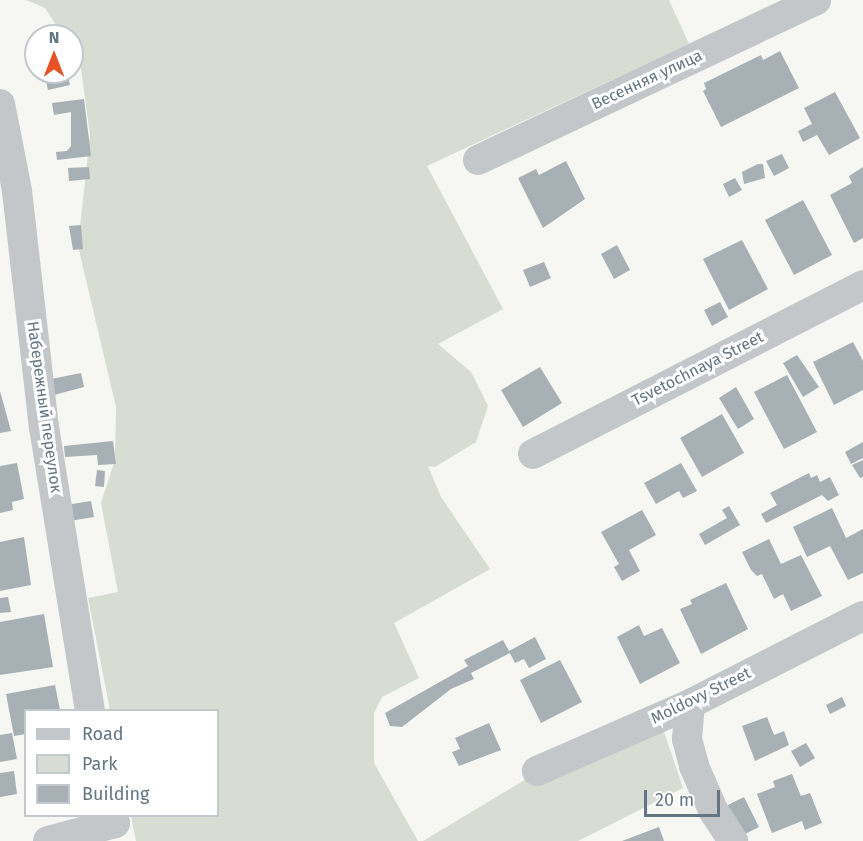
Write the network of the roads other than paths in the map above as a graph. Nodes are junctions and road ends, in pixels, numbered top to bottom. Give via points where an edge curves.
1 (816, 0) edge
2 (0, 104) edge
3 (478, 160) dead end
4 (863, 285) edge
5 (534, 454) dead end
6 (863, 616) edge
7 (690, 704) junction
8 (90, 709) edge
9 (537, 771) dead end
10 (116, 827) edge
11 (48, 841) edge
12 (733, 841) edge

1 - 3 street, Весенняя улица
2 - 8 street, Набережный переулок via 16,191 44,427
4 - 5 street, Tsvetochnaya Street
6 - 7 street, Moldovy Street
7 - 9 street, Moldovy Street
7 - 12 street via 687,739 694,766 713,810
10 - 11 street

